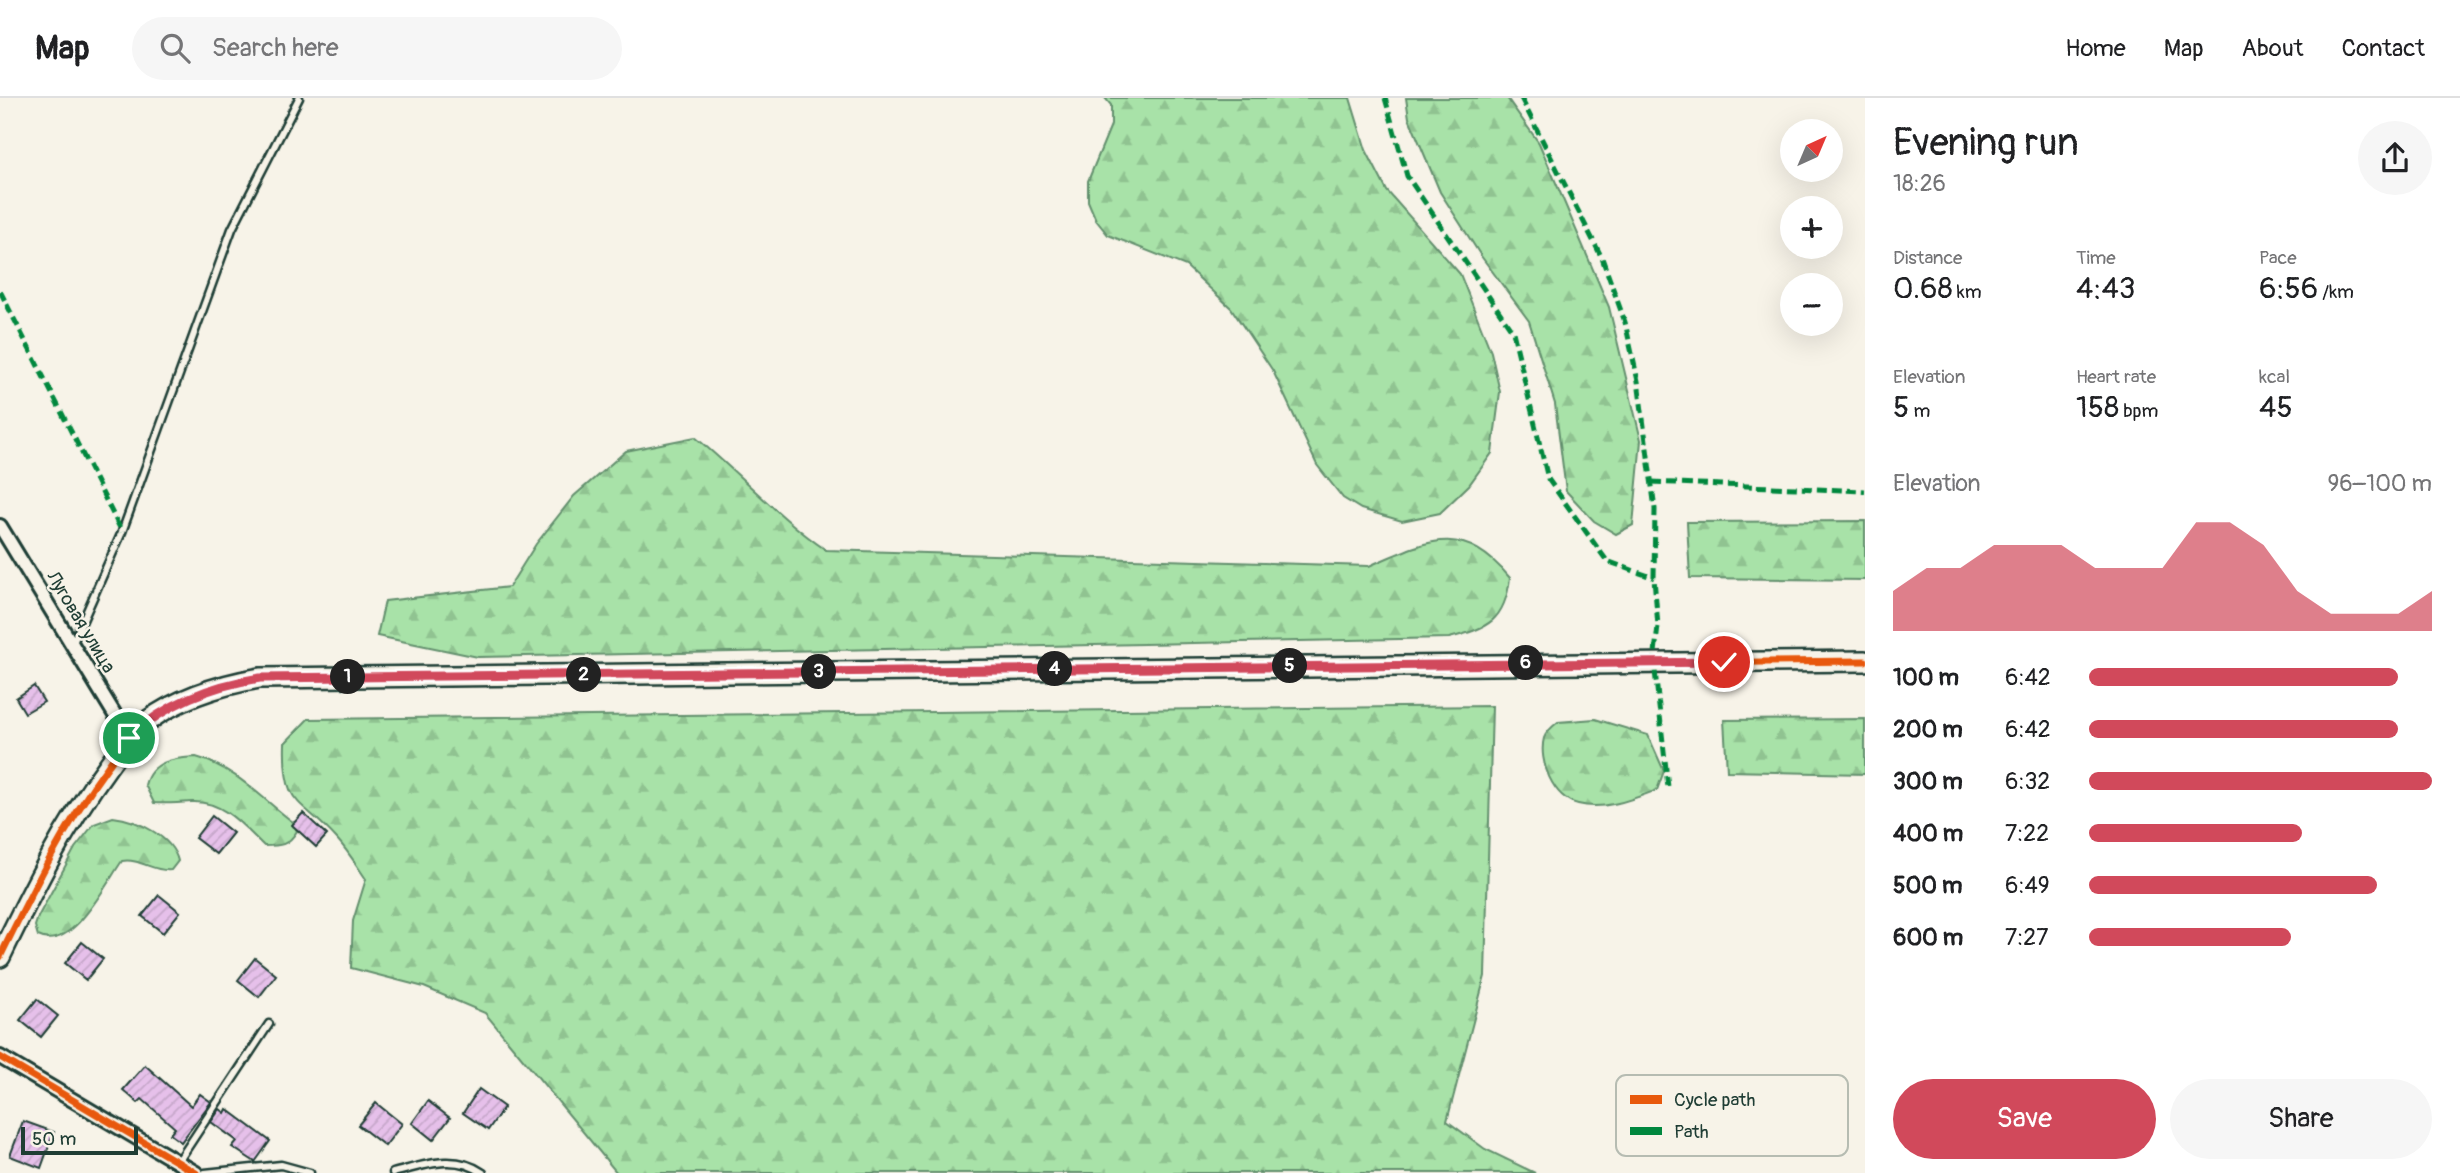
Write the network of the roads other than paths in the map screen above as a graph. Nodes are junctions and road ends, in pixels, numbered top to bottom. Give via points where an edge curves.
1 (299, 98) edge
2 (0, 526) edge
3 (72, 645) junction
4 (1865, 661) edge
5 (129, 738) junction
6 (0, 957) edge
7 (269, 1024) dead end
8 (0, 1057) edge
9 (178, 1162) junction
10 (196, 1173) edge
11 (205, 1173) edge
12 (310, 1173) edge
13 (393, 1173) edge
14 (483, 1173) edge

1 - 3 lane via 232,229 122,532
2 - 3 street, Луговая улица
3 - 5 street, Луговая улица
4 - 5 street via 260,678 222,684 186,699 146,722
5 - 6 street via 52,850
7 - 9 lane
8 - 9 street
9 - 10 street
11 - 12 lane via 281,1165
13 - 14 lane via 439,1162 469,1163

